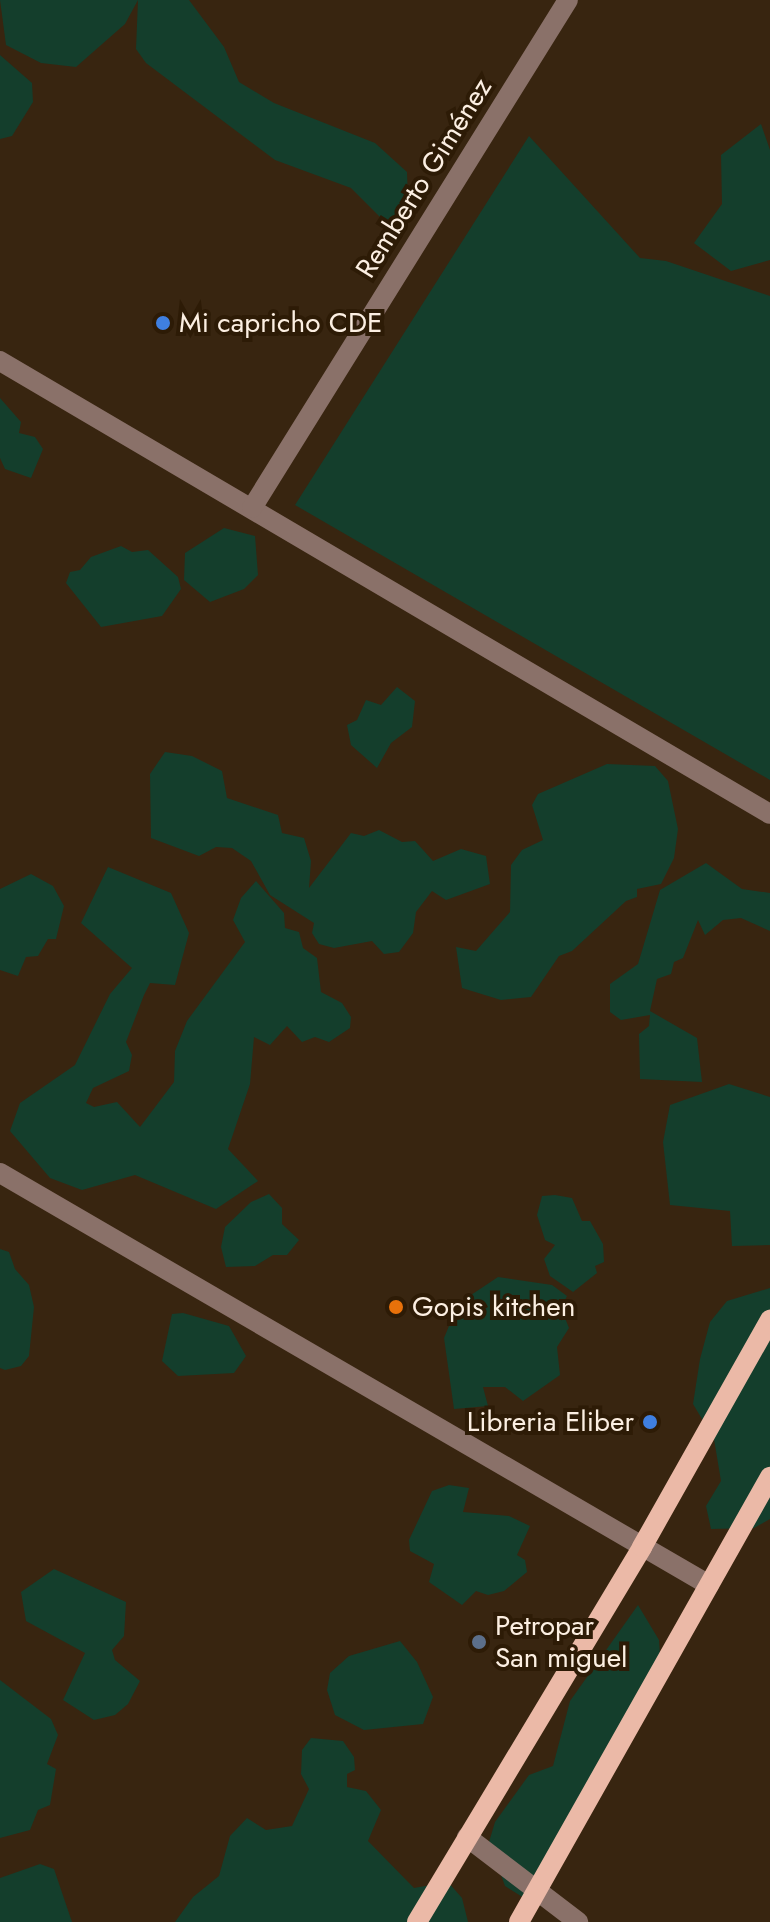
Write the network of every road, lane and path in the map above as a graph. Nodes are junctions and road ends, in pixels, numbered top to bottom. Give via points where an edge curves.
1 (568, 0) edge
2 (0, 361) edge
3 (252, 508) junction
4 (770, 814) edge
5 (0, 1173) edge
6 (770, 1320) edge
7 (770, 1477) edge
8 (642, 1547) junction
9 (709, 1585) junction
10 (467, 1837) junction
11 (537, 1890) junction
12 (417, 1922) edge
13 (519, 1922) edge
14 (578, 1922) edge

1 - 3 street, Remberto Giménez
2 - 3 street
3 - 4 street
5 - 8 street
6 - 8 main road
7 - 9 main road
8 - 9 street
8 - 10 main road
9 - 11 main road
10 - 11 street
10 - 12 main road
11 - 13 main road
11 - 14 street

